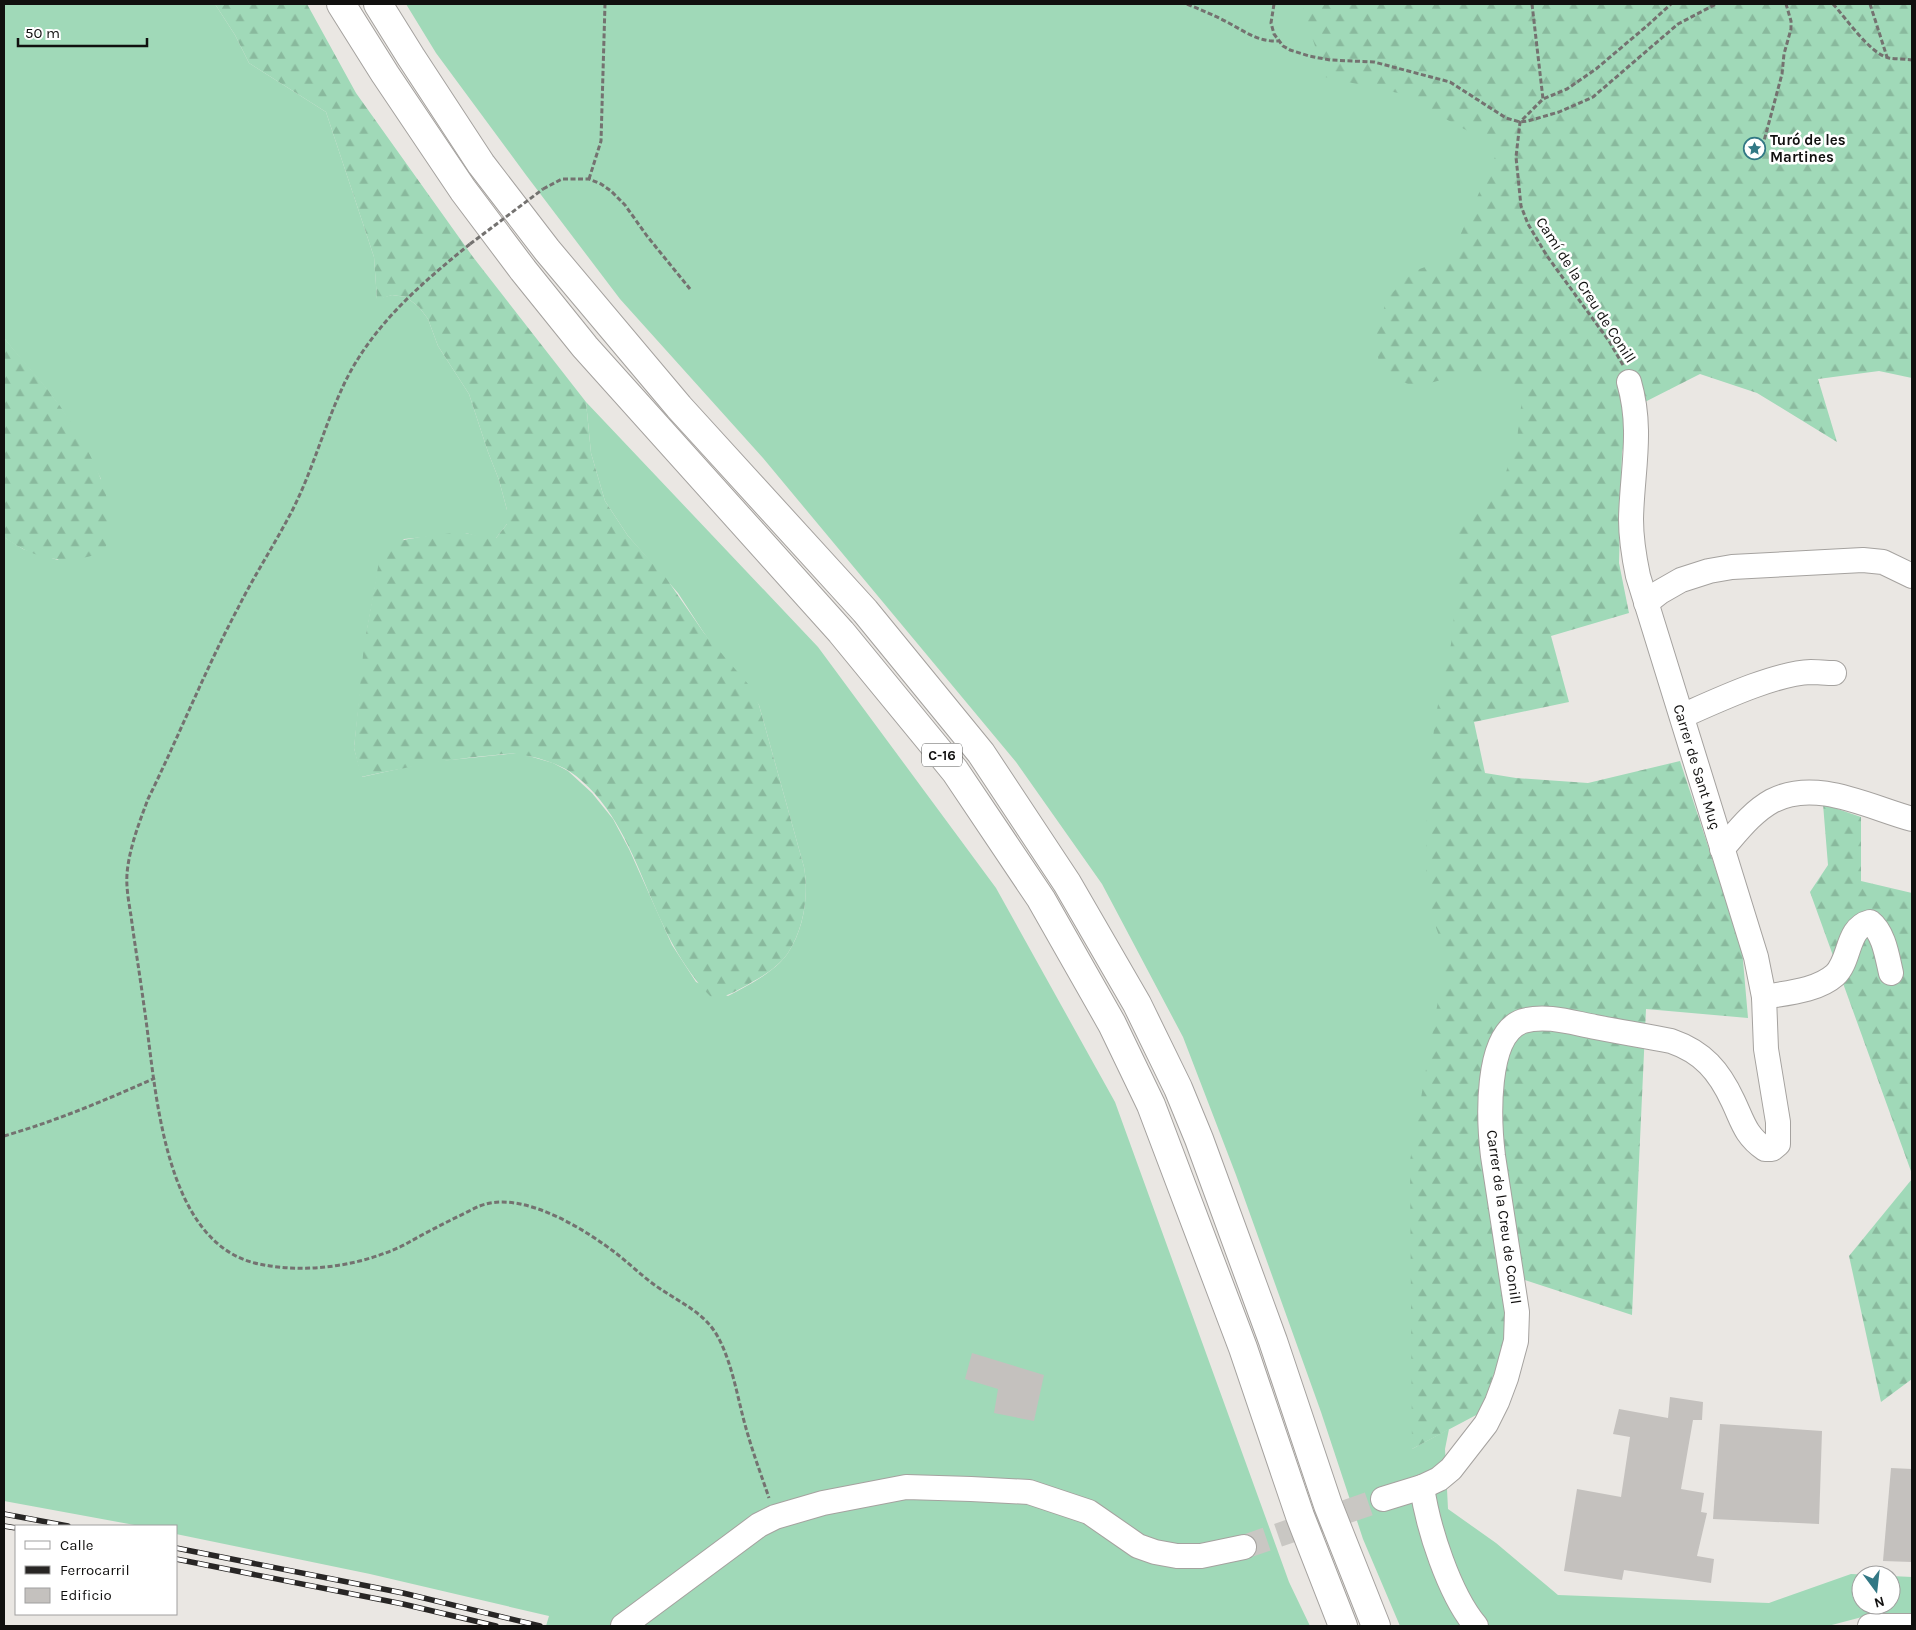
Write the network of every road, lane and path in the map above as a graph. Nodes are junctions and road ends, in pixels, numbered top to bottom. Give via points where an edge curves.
1 (341, 4) edge
2 (378, 4) edge
3 (605, 4) edge
4 (1188, 4) edge
5 (1274, 4) edge
6 (1532, 4) edge
7 (1671, 4) edge
8 (1716, 4) edge
9 (1786, 4) edge
10 (1833, 4) edge
11 (1870, 4) edge
12 (1278, 41) junction
13 (1887, 58) junction
14 (1912, 60) edge
15 (1543, 99) junction
16 (1520, 122) junction
17 (1758, 153) dead end
18 (589, 179) junction
19 (690, 288) dead end
20 (1629, 382) joint
21 (1912, 576) edge
22 (1646, 603) junction
23 (1834, 674) dead end
24 (1682, 716) junction
25 (1912, 819) edge
26 (1722, 849) junction
27 (1891, 973) dead end
28 (1764, 997) junction
29 (155, 1078) junction
30 (4, 1136) edge
31 (1772, 1149) joint
32 (1422, 1487) junction
33 (1383, 1499) tunnel mouth
34 (775, 1518) junction
35 (1244, 1548) tunnel mouth
36 (622, 1626) edge
37 (1343, 1626) edge
38 (1376, 1626) edge
39 (1476, 1626) edge
40 (1870, 1626) edge
41 (1912, 1626) edge

1 - 37 highway, C-16 via 463,190 523,270 585,347 847,639 955,771 1041,899 1112,1024 1151,1105 1244,1348 1300,1516
2 - 38 highway, C-16 via 481,164 547,250 679,407 865,611 981,753 1067,883 1137,1004 1178,1088 1273,1341 1328,1505
3 - 18 path via 601,141
4 - 12 path via 1259,39
5 - 12 path via 1271,23
6 - 15 path
7 - 15 path via 1596,69 1566,89
8 - 16 path via 1678,24 1593,97 1559,112
9 - 17 path via 1791,29 1782,74
10 - 13 path via 1851,27
11 - 13 path
12 - 16 path via 1290,50 1309,56 1374,62 1450,82 1506,118
13 - 14 path
15 - 16 path
16 - 20 path, Camí de la Creu de Conill via 1516,157 1521,206 1528,224 1608,341
18 - 19 path via 611,191 625,205
18 - 29 path, bridge via 562,180 543,189 427,279 374,335 340,393 293,509 238,608 142,816 132,850 127,876
20 - 22 street, Carrer de Sant Muç via 1635,407 1637,456 1631,521 1634,558
21 - 22 street via 1883,562 1863,560 1732,567 1680,580
22 - 24 street, Carrer de Sant Muç
23 - 24 street via 1793,674
24 - 26 street, Carrer de Sant Muç
25 - 26 street via 1848,798 1800,793 1785,796 1758,811
26 - 28 street, Carrer de Sant Muç via 1749,932
27 - 28 street via 1882,940 1870,922 1857,928 1846,958 1835,974 1815,985
28 - 31 street, Carrer de Sant Muç via 1766,1048 1778,1122 1778,1144
29 - 30 path via 57,1119
29 - 34 path via 164,1141 184,1197 210,1236 241,1259 291,1267 322,1267 362,1260 403,1245 483,1204 498,1201 518,1202 543,1211 615,1252 659,1288 709,1322 718,1336
31 - 32 street, Carrer de la Creu de Conill via 1765,1149 1748,1134 1715,1070 1697,1052 1685,1046 1552,1019 1523,1021 1512,1028 1494,1066 1490,1134 1517,1312 1516,1341 1506,1378 1486,1424 1452,1469
32 - 33 street, Carrer de la Creu de Conill
32 - 39 street via 1443,1564 1459,1601
34 - 35 street via 823,1502 906,1487 1029,1492 1089,1512 1138,1546 1155,1552 1201,1556
34 - 36 street via 759,1525
40 - 41 street

